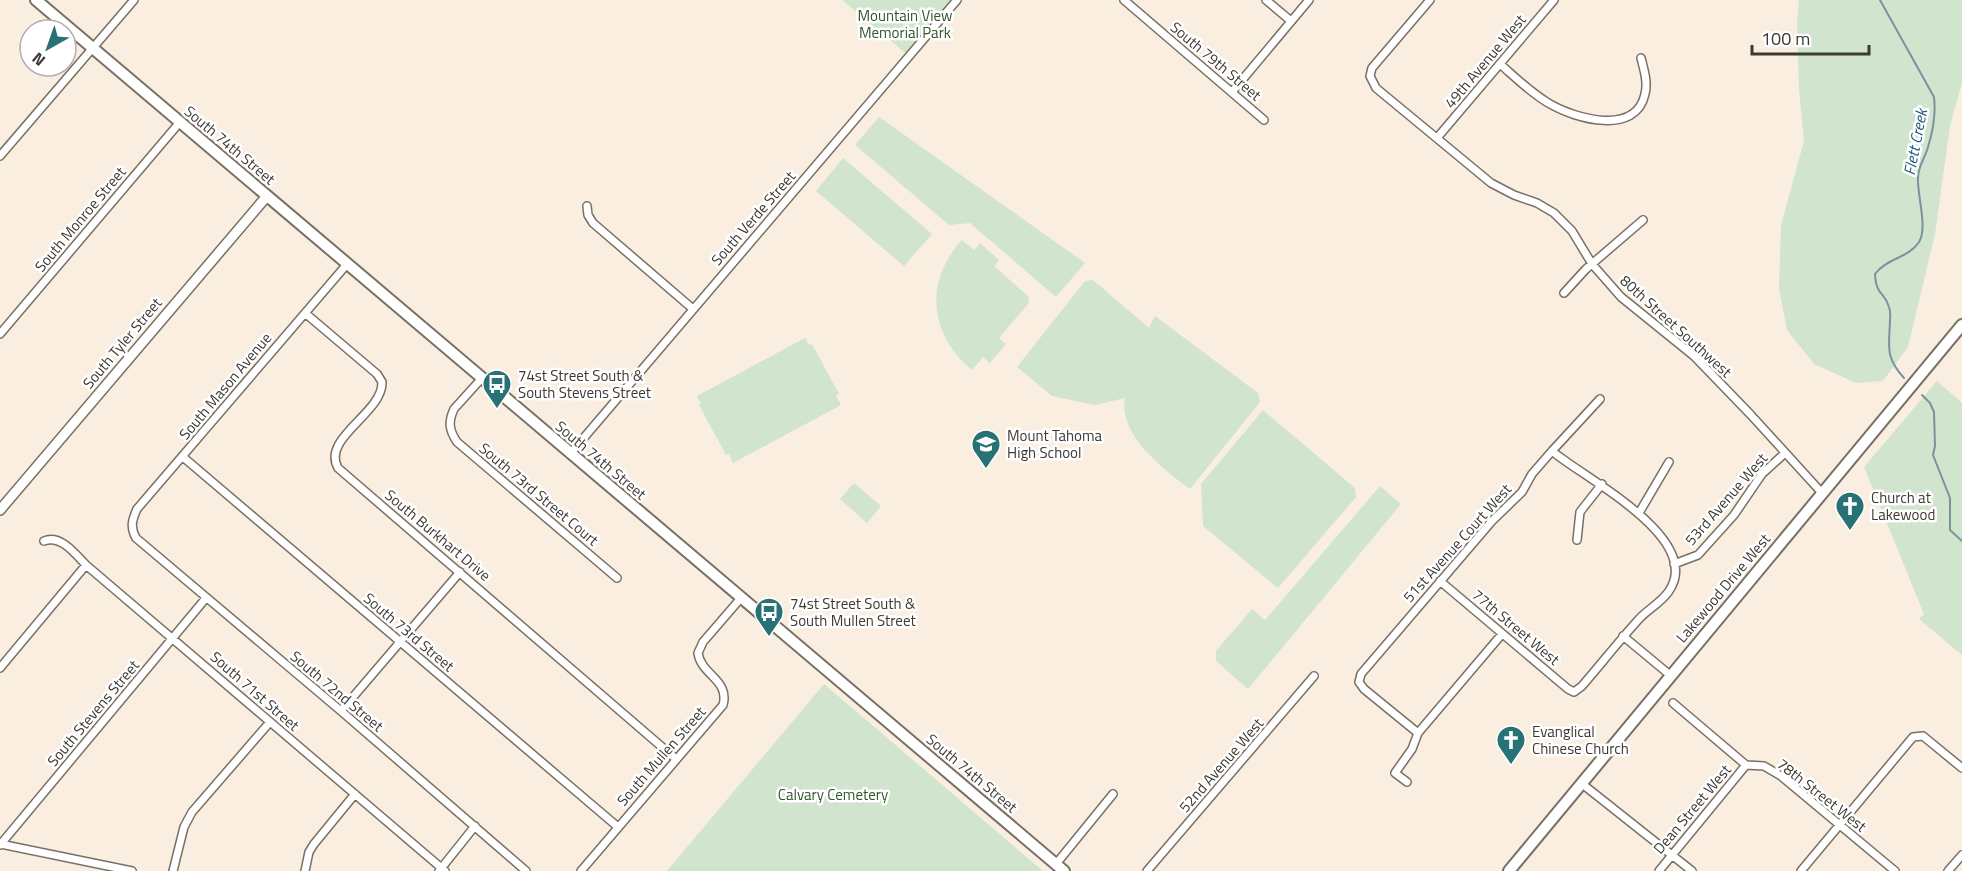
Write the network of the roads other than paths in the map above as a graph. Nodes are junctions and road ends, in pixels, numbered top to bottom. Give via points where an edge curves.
1 (36, 0) edge
2 (134, 0) edge
3 (957, 0) edge
4 (1124, 0) edge
5 (1266, 0) edge
6 (1309, 0) edge
7 (1430, 0) edge
8 (1554, 0) edge
9 (1291, 21) junction
10 (93, 48) junction
11 (1641, 58) dead end
12 (1500, 64) junction
13 (1232, 92) junction
14 (1264, 120) dead end
15 (180, 122) junction
16 (1437, 138) junction
17 (0, 156) edge
18 (267, 196) junction
19 (587, 206) dead end
20 (1642, 220) dead end
21 (348, 263) junction
22 (1592, 264) junction
23 (1564, 293) dead end
24 (693, 309) junction
25 (305, 313) junction
26 (1962, 325) edge
27 (0, 334) edge
28 (482, 378) junction
29 (1600, 399) dead end
30 (1552, 451) junction
31 (570, 453) junction
32 (1785, 453) junction
33 (183, 457) junction
34 (1669, 462) dead end
35 (1602, 484) junction
36 (1822, 494) junction
37 (0, 510) edge
38 (1639, 513) junction
39 (132, 531) joint
40 (1577, 540) dead end
41 (44, 541) dead end
42 (1674, 564) junction
43 (86, 566) junction
44 (460, 572) junction
45 (616, 578) dead end
46 (1440, 581) junction
47 (206, 598) junction
48 (741, 598) junction
49 (1502, 634) junction
50 (1623, 636) junction
51 (172, 639) junction
52 (400, 642) junction
53 (0, 668) edge
54 (1670, 675) junction
55 (1314, 676) dead end
56 (1673, 703) dead end
57 (341, 711) junction
58 (270, 722) junction
59 (1418, 733) junction
60 (676, 759) junction
61 (1746, 765) junction
62 (1962, 768) edge
63 (1407, 782) dead end
64 (1581, 783) junction
65 (355, 794) junction
66 (1113, 794) dead end
67 (1839, 825) junction
68 (475, 826) junction
69 (618, 827) junction
70 (0, 844) edge
71 (1962, 855) edge
72 (1671, 856) junction
73 (1060, 867) edge
74 (442, 870) edge
75 (132, 871) edge
76 (173, 871) edge
77 (305, 871) edge
78 (526, 871) edge
79 (580, 871) edge
80 (1147, 871) edge
81 (1509, 871) edge
82 (1659, 871) edge
83 (1692, 871) edge
84 (1801, 871) edge
85 (1895, 871) edge
86 (1948, 871) edge

1 - 10 main road, South 74th Street
2 - 10 street
3 - 24 street, South Verde Street
4 - 13 street, South 79th Street
5 - 9 street
6 - 9 street
7 - 16 street, 80th Street Southwest via 1375,63 1370,76 1376,88
8 - 12 street, 49th Avenue West
9 - 13 street
10 - 15 main road, South 74th Street
10 - 17 street
11 - 12 street via 1644,100 1629,116 1610,121 1583,117 1552,105
12 - 16 street, 49th Avenue West
13 - 14 street, South 79th Street
15 - 18 main road, South 74th Street
15 - 27 street, South Monroe Street
16 - 22 street, 80th Street Southwest via 1491,183 1554,213 1572,231
18 - 21 main road, South 74th Street
18 - 37 street, South Tyler Street
19 - 24 street via 592,223
20 - 22 street
21 - 25 street, South Mason Avenue
21 - 28 main road, South 74th Street
22 - 23 street
22 - 32 street, 80th Street Southwest via 1621,297 1694,356
24 - 31 street, South Verde Street
25 - 33 street, South Mason Avenue
25 - 44 street, South Burkhart Drive via 382,382 379,397 336,447 334,459 338,468
26 - 36 main road, Lakewood Drive West
28 - 31 main road, South 74th Street
28 - 45 street, South 73rd Street Court via 454,409 451,433 462,447
29 - 30 street, 51st Avenue Court West
30 - 35 street
30 - 46 street, 51st Avenue Court West via 1522,492
31 - 48 main road, South 74th Street
32 - 36 street, 80th Street Southwest
32 - 42 street, 53rd Avenue West via 1755,481 1734,514 1703,550
33 - 39 street, South Mason Avenue via 137,509
33 - 52 street, South 73rd Street
34 - 38 street
35 - 38 street
35 - 40 street via 1580,512
36 - 54 main road, Lakewood Drive West
38 - 42 street via 1668,546
39 - 47 street, South 72nd Street
41 - 43 street, South 71st Street via 63,543
42 - 50 street via 1669,591
43 - 51 street, South 71st Street
43 - 53 street
44 - 52 street
44 - 60 street, South Burkhart Drive
46 - 49 street, 77th Street West
46 - 59 street, 51st Avenue Court West via 1359,679 1364,689
47 - 51 street, South Stevens Street
47 - 57 street, South 72nd Street
48 - 60 street, South Mullen Street via 698,653 701,664 724,690 723,705
48 - 73 main road, South 74th Street
49 - 50 street, 77th Street West via 1575,692
49 - 59 street
50 - 54 street
51 - 58 street, South 71st Street
51 - 70 street, South Stevens Street
52 - 57 street
52 - 69 street, South 73rd Street
54 - 64 main road, Lakewood Drive West
55 - 80 street, 52nd Avenue West
56 - 61 street, 78th Street West
57 - 68 street, South 72nd Street
58 - 65 street, South 71st Street
58 - 76 street via 192,812 184,827
59 - 63 street via 1409,755 1395,773
60 - 69 street, South Mullen Street
61 - 67 street, 78th Street West via 1764,766 1781,776
61 - 72 street, Dean Street West
62 - 67 street via 1923,736 1912,737
64 - 72 street
64 - 81 main road, Lakewood Drive West
65 - 74 street, South 71st Street
65 - 77 street via 314,844
66 - 73 street
67 - 84 street
67 - 85 street, 78th Street West
68 - 74 street
68 - 78 street, South 72nd Street
69 - 79 street, South Mullen Street
70 - 75 street
71 - 86 street
72 - 82 street, Dean Street West
72 - 83 street

